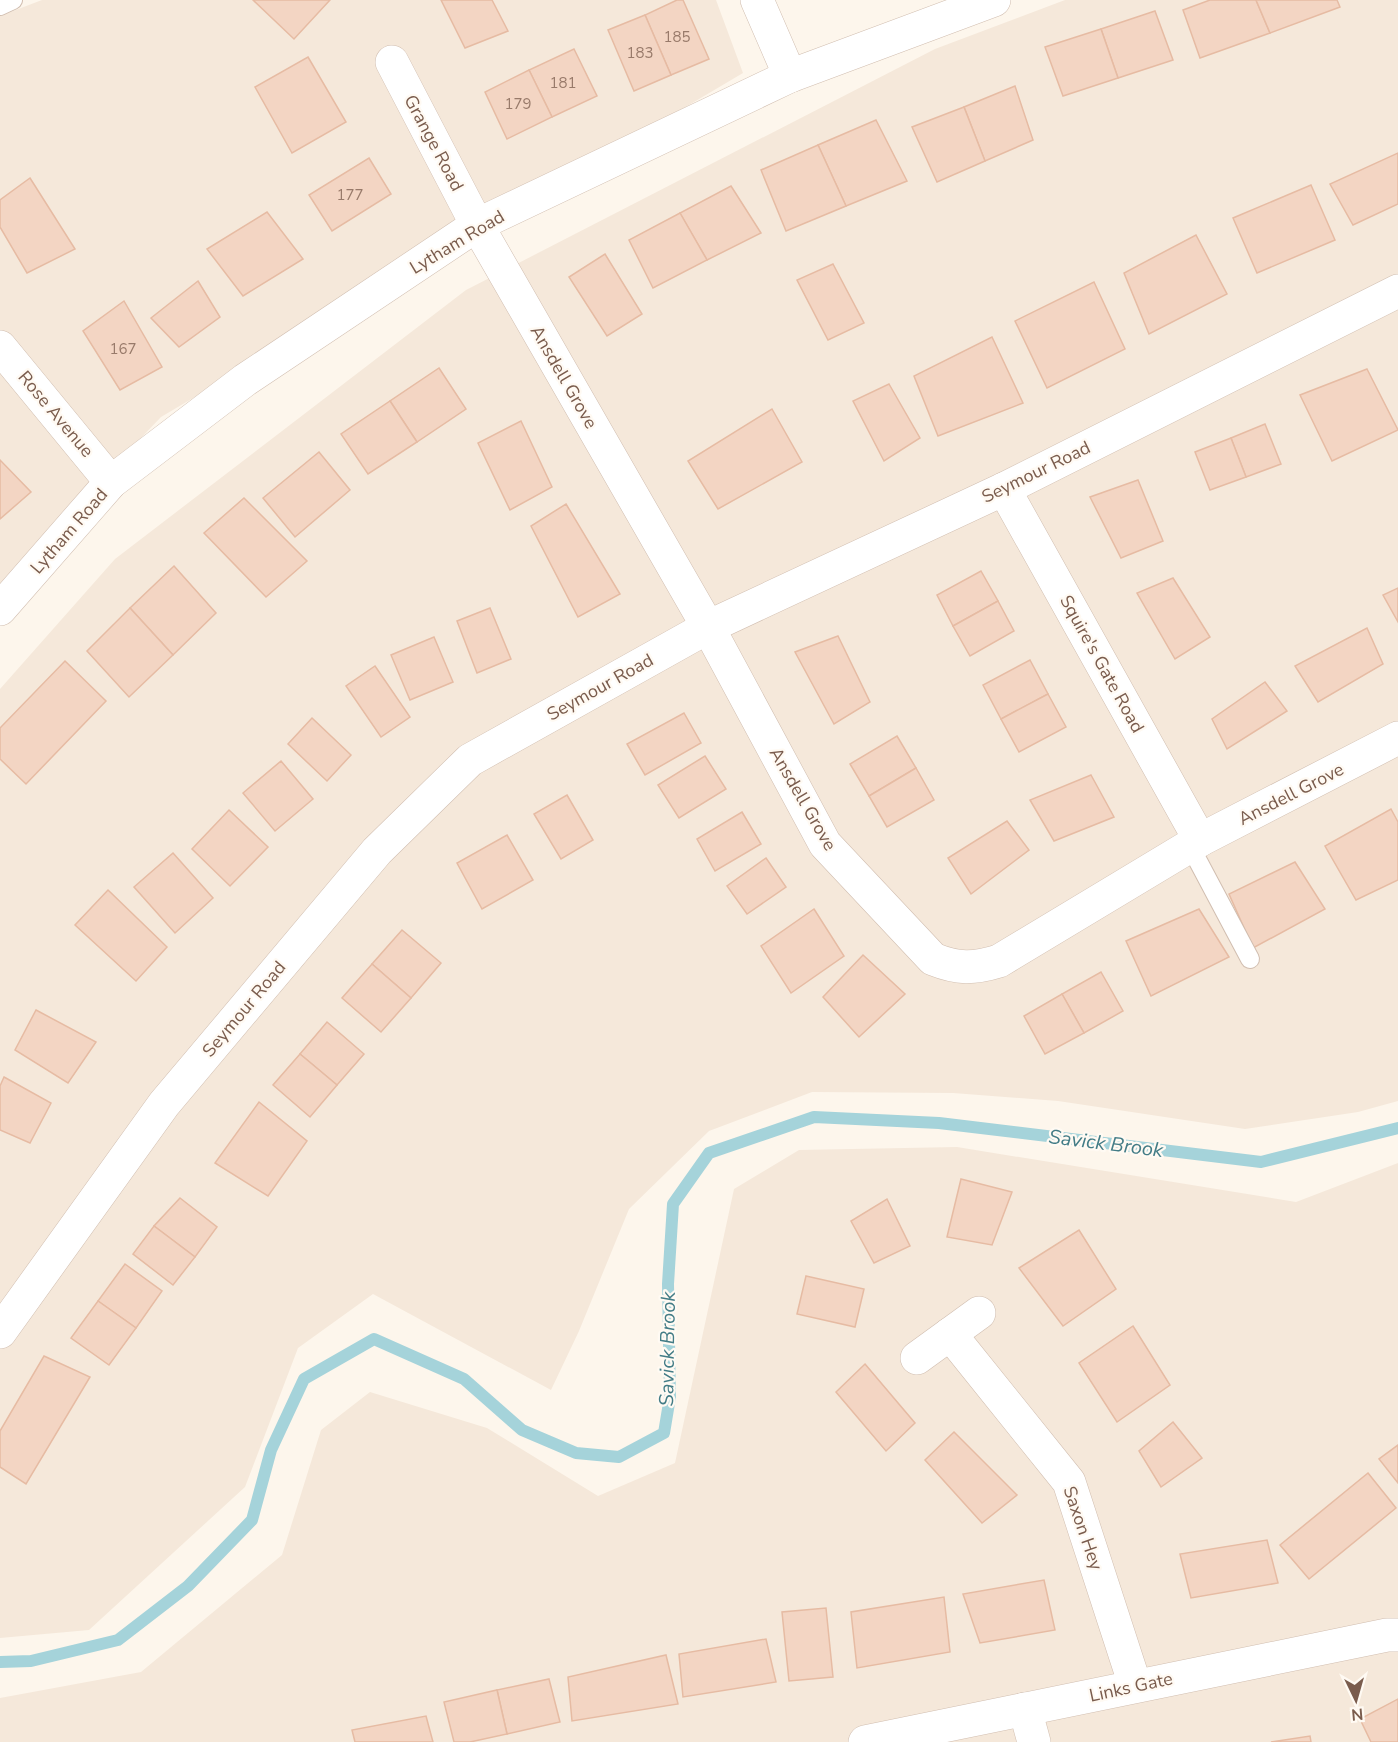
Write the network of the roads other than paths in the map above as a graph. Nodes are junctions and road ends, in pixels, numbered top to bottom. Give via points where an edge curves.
1 (14, 0) edge
2 (758, 0) edge
3 (994, 0) edge
4 (0, 6) edge
5 (392, 62) dead end
6 (790, 76) junction
7 (477, 225) junction
8 (1398, 291) edge
9 (0, 347) edge
10 (111, 482) junction
11 (1004, 489) junction
12 (0, 609) edge
13 (708, 627) junction
14 (1398, 738) edge
15 (1195, 843) junction
16 (1250, 958) dead end
17 (979, 1313) dead end
18 (0, 1332) edge
19 (950, 1334) junction
20 (917, 1358) dead end
21 (1398, 1635) edge
22 (1135, 1685) junction
23 (1025, 1709) junction
24 (865, 1742) edge
25 (1034, 1742) edge

1 - 4 lane
2 - 6 street
3 - 6 street, Lytham Road
5 - 7 street, Grange Road
6 - 7 street, Lytham Road
7 - 10 street, Lytham Road via 244,380
7 - 13 street, Ansdell Grove
8 - 11 street, Seymour Road
9 - 10 street, Rose Avenue
10 - 12 street, Lytham Road
11 - 13 street, Seymour Road
11 - 15 street, Squire's Gate Road
13 - 15 street, Ansdell Grove via 825,844 933,959 973,969 999,961
13 - 18 street, Seymour Road via 470,760 377,850 164,1104
14 - 15 street, Ansdell Grove
15 - 16 lane
17 - 19 street
19 - 20 street
19 - 22 street, Saxon Hey via 1069,1482
21 - 22 street, Links Gate
22 - 23 street, Links Gate
23 - 24 street, Links Gate
23 - 25 street

